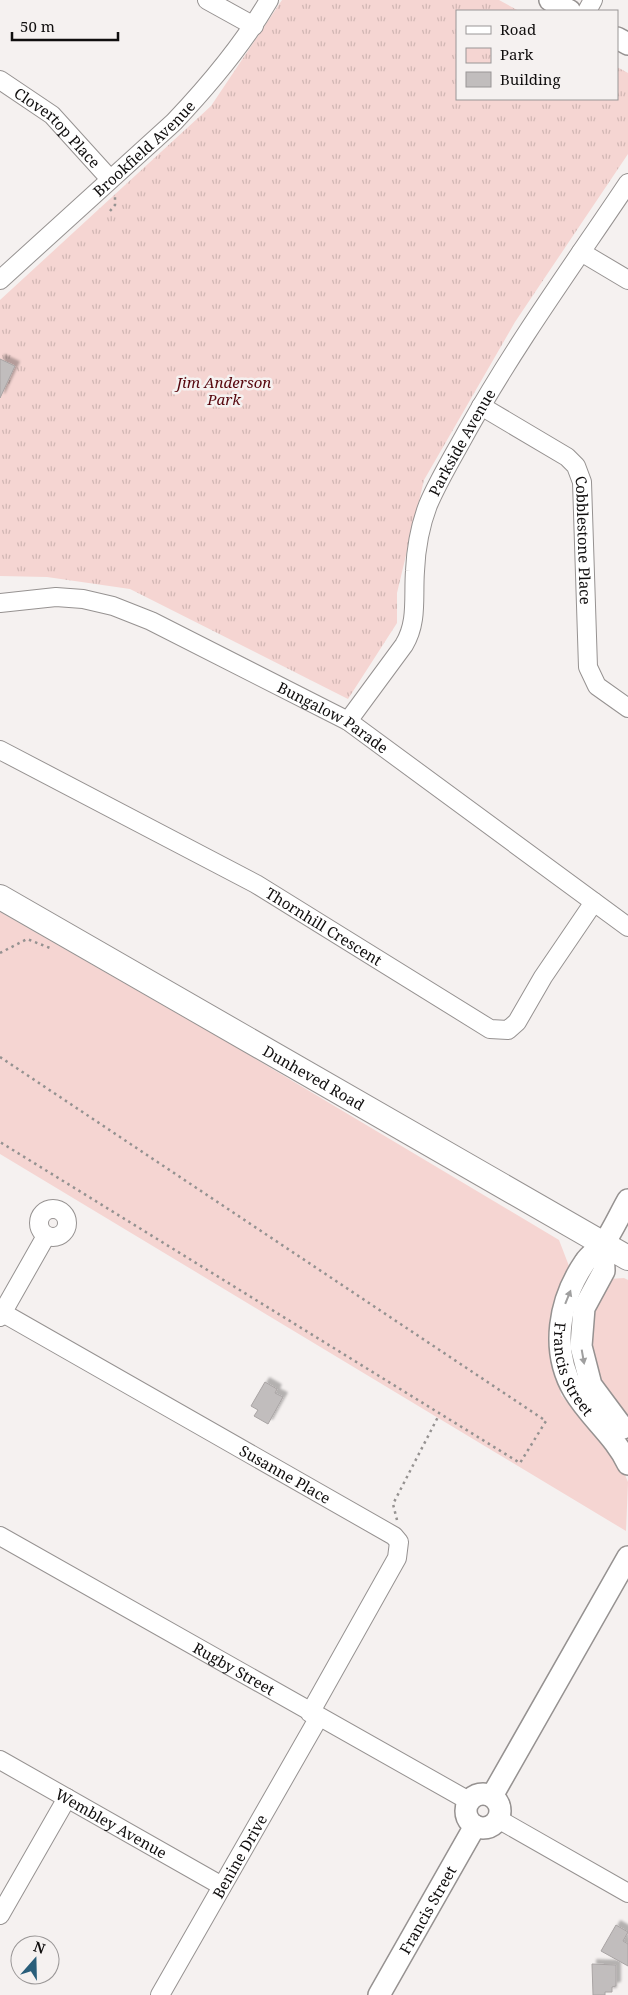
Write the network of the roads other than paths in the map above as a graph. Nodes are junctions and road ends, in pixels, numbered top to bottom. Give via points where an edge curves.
1 (207, 0) edge
2 (269, 0) edge
3 (550, 0) edge
4 (568, 10) edge
5 (254, 26) junction
6 (0, 80) edge
7 (110, 179) junction
8 (628, 183) edge
9 (582, 252) junction
10 (0, 280) edge
11 (628, 280) edge
12 (480, 406) junction
13 (0, 603) edge
14 (628, 708) edge
15 (348, 721) junction
16 (0, 750) edge
17 (0, 897) edge
18 (594, 902) junction
19 (628, 927) edge
20 (628, 1200) edge
21 (46, 1236) dead end
22 (603, 1244) junction
23 (628, 1258) edge
24 (1, 1315) edge
25 (628, 1435) edge
26 (628, 1464) edge
27 (0, 1536) edge
28 (628, 1558) edge
29 (315, 1715) junction
30 (0, 1760) edge
31 (492, 1796) junction
32 (67, 1798) junction
33 (469, 1801) junction
34 (498, 1819) junction
35 (475, 1826) junction
36 (222, 1886) junction
37 (628, 1893) edge
38 (0, 1915) edge
39 (160, 1995) edge
40 (379, 1995) edge

1 - 5 street
2 - 5 street, Brookfield Avenue
3 - 4 street
5 - 7 street, Brookfield Avenue via 200,95
6 - 7 street, Clovertop Place via 52,115
7 - 10 street, Brookfield Avenue
8 - 9 street, Parkside Avenue
9 - 11 street
9 - 12 street, Parkside Avenue
12 - 14 street, Cobblestone Place via 567,456 580,472 588,666 597,686
12 - 15 street, Parkside Avenue via 434,491 423,521 417,546 411,632
13 - 15 street, Bungalow Parade via 56,597 113,606 151,621
15 - 18 street, Bungalow Parade
16 - 18 street, Thornhill Crescent via 256,884 490,1029 508,1030 517,1022
17 - 22 main road, Dunheved Road
18 - 19 street, Bungalow Parade
20 - 22 street
21 - 24 street
22 - 23 main road, Dunheved Road
22 -> 25 street, Francis Street via 604,1270 584,1308 581,1346 591,1385
26 -> 22 street, Francis Street via 613,1438 574,1391 560,1351 564,1307 584,1264
24 - 29 street, Susanne Place via 394,1536 398,1542 397,1558
27 - 29 street, Rugby Street
28 - 31 street
29 - 33 street, Rugby Street
29 - 36 street, Benine Drive
30 - 32 street, Wembley Avenue
31 - 33 street via 482,1794
31 - 34 street via 500,1809
32 - 36 street, Wembley Avenue
32 - 38 street
33 - 35 street via 466,1812
34 - 35 street via 485,1827
34 - 37 street
35 - 40 street, Francis Street
36 - 39 street, Benine Drive

